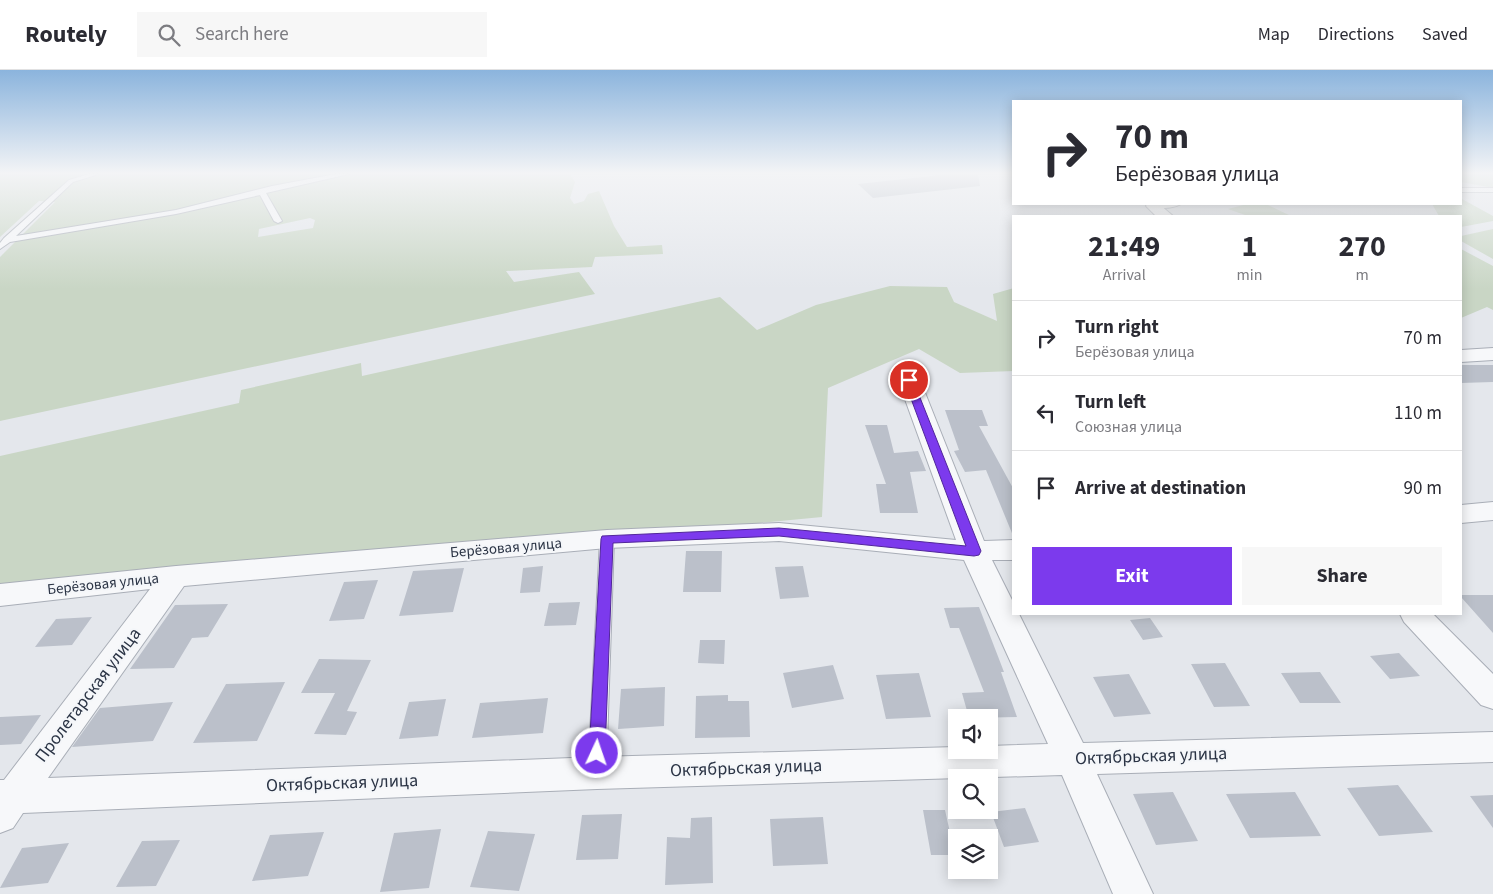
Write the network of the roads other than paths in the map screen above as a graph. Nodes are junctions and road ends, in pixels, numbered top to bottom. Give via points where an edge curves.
1 (37, 212) edge
2 (169, 212) edge
3 (273, 212) edge
4 (278, 221) dead end
5 (7, 240) junction
6 (0, 247) edge
7 (1493, 354) edge
8 (1462, 356) edge
9 (909, 380) dead end
10 (1493, 511) edge
11 (1462, 514) edge
12 (607, 539) junction
13 (1012, 550) edge
14 (974, 551) junction
15 (176, 576) junction
16 (0, 595) edge
17 (1416, 615) edge
18 (1493, 695) edge
19 (1493, 747) edge
20 (1072, 758) junction
21 (596, 773) junction
22 (4, 803) edge
23 (1133, 894) edge

1 - 5 lane
2 - 5 lane
3 - 4 lane
5 - 6 lane
7 - 8 street
9 - 14 street
10 - 11 street
12 - 14 street, Берёзовая улица via 779,532
12 - 15 street, Берёзовая улица
12 - 21 lane
13 - 14 street, Берёзовая улица
14 - 20 street
15 - 16 street, Берёзовая улица
15 - 22 street, Пролетарская улица
17 - 18 street
19 - 20 street, Октябрьская улица
20 - 21 street, Октябрьская улица
20 - 23 street
21 - 22 street, Октябрьская улица

